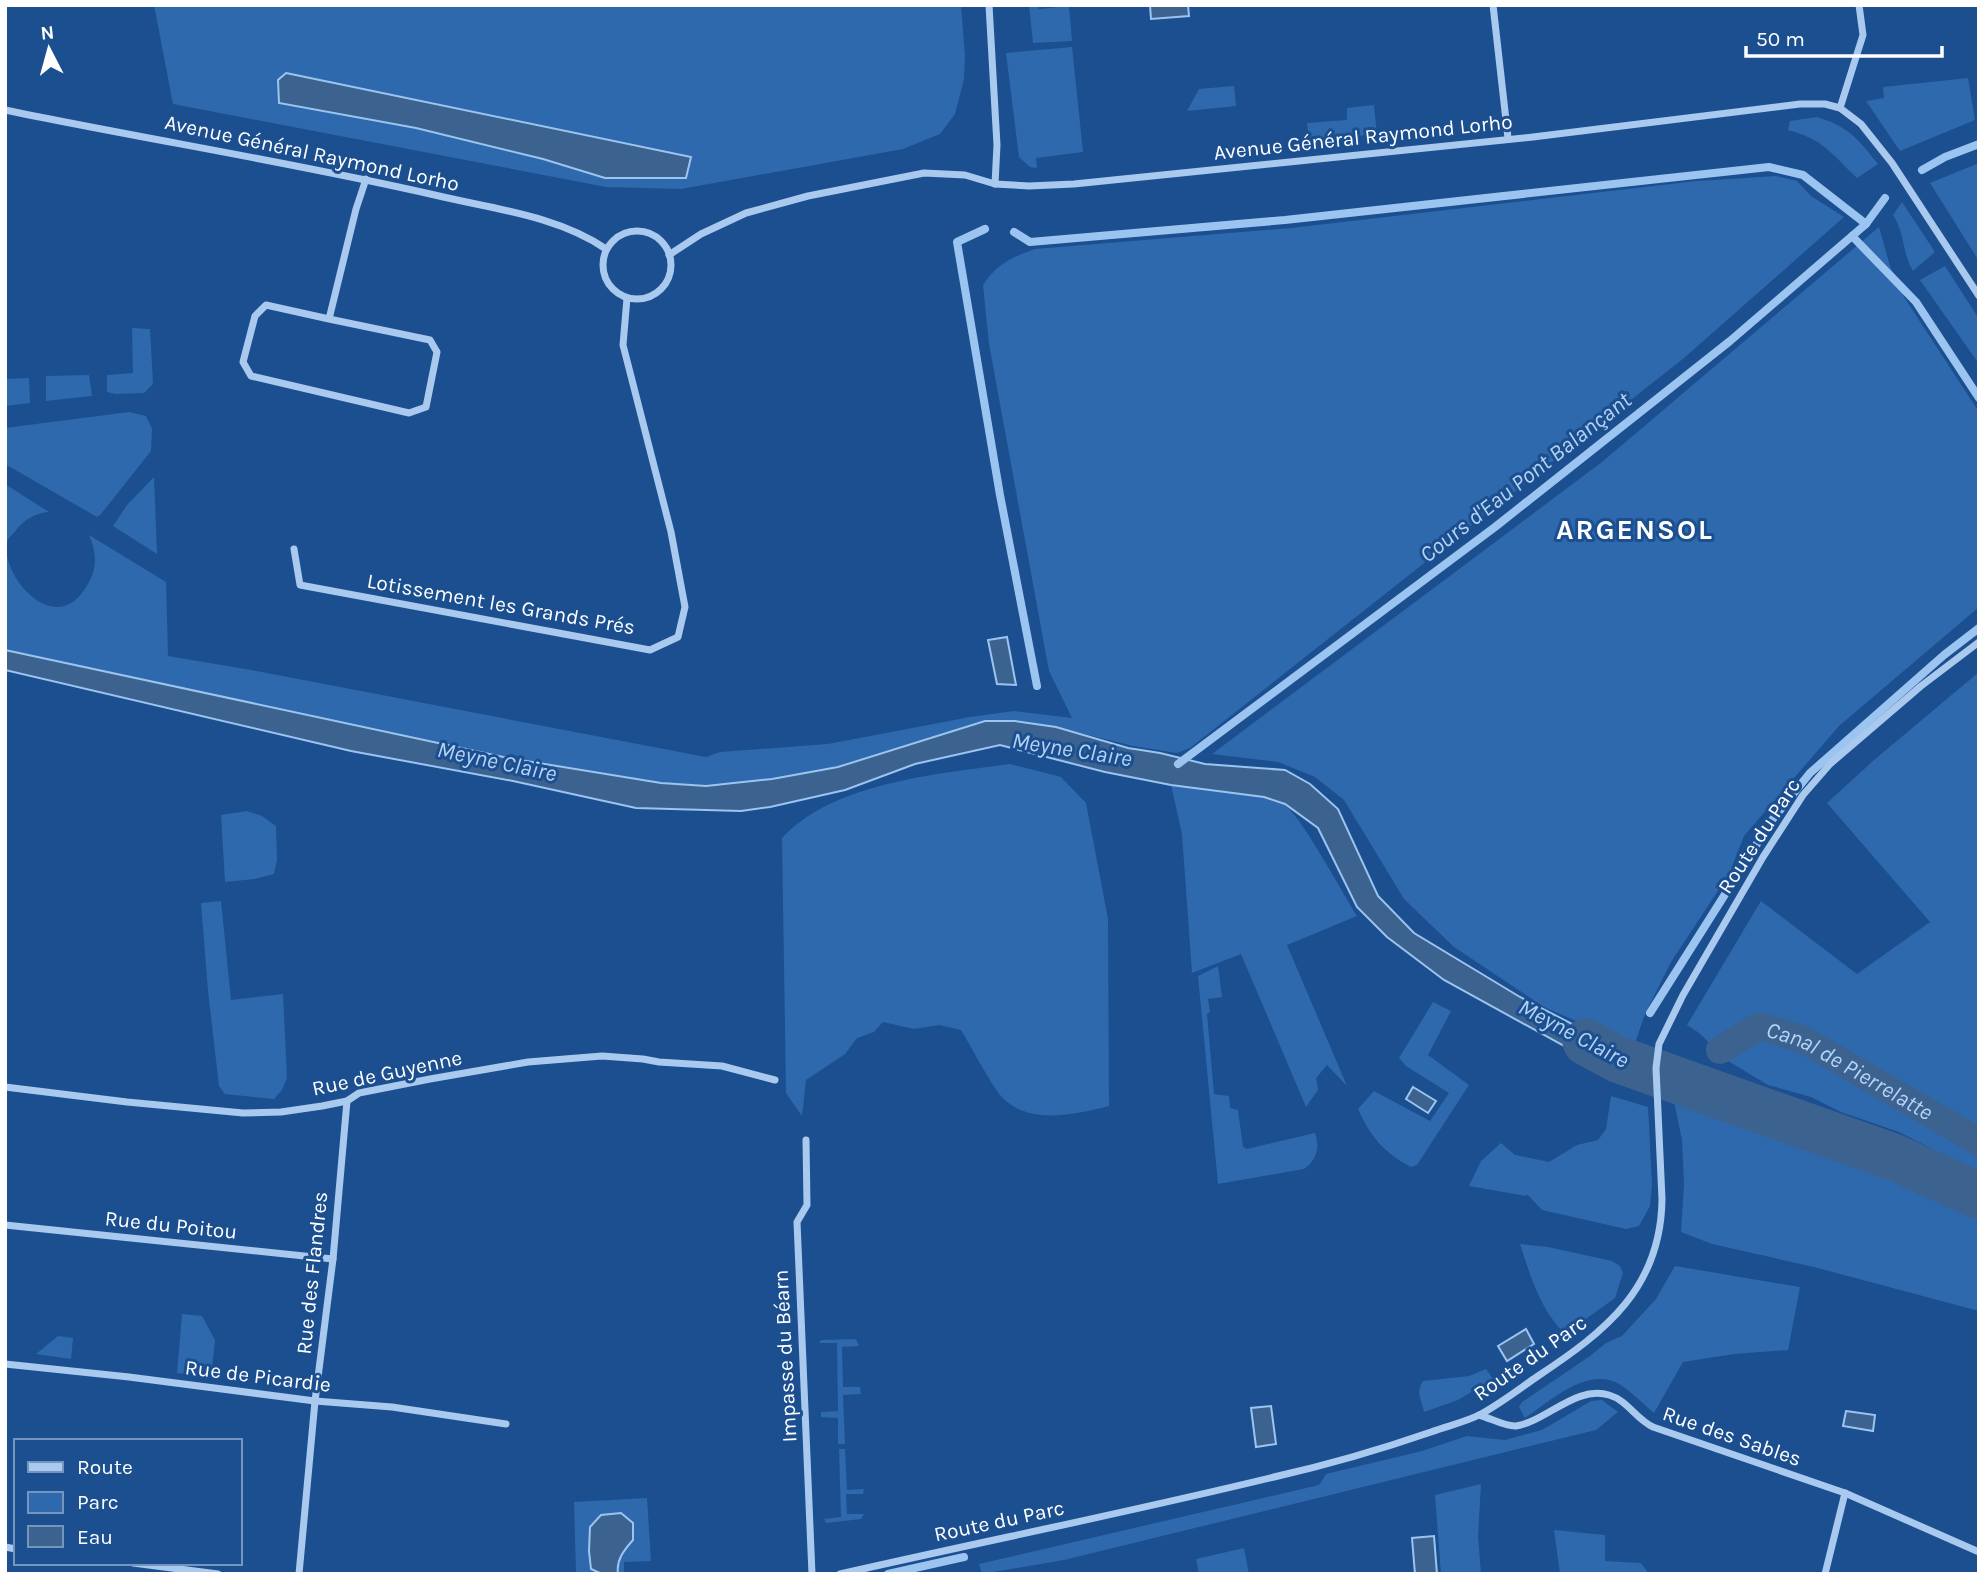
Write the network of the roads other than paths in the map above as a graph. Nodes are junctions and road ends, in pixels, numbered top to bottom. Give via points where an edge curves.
1 (989, 5) edge
2 (1493, 5) edge
3 (1859, 5) edge
4 (1840, 108) junction
5 (5, 110) edge
6 (1508, 138) junction
7 (366, 179) junction
8 (995, 184) junction
9 (606, 249) junction
10 (669, 255) junction
11 (1979, 296) edge
12 (627, 298) junction
13 (329, 319) junction
14 (294, 549) dead end
15 (1979, 642) edge
16 (775, 1080) dead end
17 (5, 1087) edge
18 (347, 1101) junction
19 (806, 1140) dead end
20 (5, 1225) edge
21 (333, 1259) junction
22 (5, 1364) edge
23 (315, 1401) junction
24 (1479, 1415) junction
25 (506, 1424) dead end
26 (1845, 1493) junction
27 (1979, 1552) edge
28 (148, 1565) edge
29 (218, 1574) edge
30 (299, 1574) edge
31 (812, 1574) edge
32 (840, 1574) edge
33 (1825, 1574) edge

1 - 8 street via 997,134
2 - 6 street
3 - 4 street via 1863,35
4 - 6 street, Avenue Général Raymond Lorho via 1800,104
4 - 11 street via 1861,124 1892,163
5 - 7 street, Avenue Général Raymond Lorho
6 - 8 street, Avenue Général Raymond Lorho via 1074,184
7 - 9 street, Avenue Général Raymond Lorho via 557,225
7 - 13 street
8 - 10 street, Avenue Général Raymond Lorho via 964,175 924,173 808,196 728,220
9 - 10 street via 622,234 645,232 656,237
9 - 12 street via 605,279 610,288
10 - 12 street via 665,285 648,298
12 - 14 street, Lotissement les Grands Prés via 622,345 671,532 685,607 678,637 650,650 299,585
13 - 13 street via 430,340 437,352 426,407 409,413 251,376 243,362 255,316 266,305
15 - 24 street, Route du Parc via 1921,685 1830,764 1803,794 1683,995 1659,1044 1656,1094 1662,1220 1642,1280 1609,1323
16 - 18 street, Rue de Guyenne via 722,1066 602,1056 528,1062 442,1077 359,1093
17 - 18 street, Rue de Guyenne via 243,1113
18 - 21 street, Rue des Flandres
19 - 31 street, Impasse du Béarn via 807,1205 797,1222
20 - 21 street, Rue du Poitou
21 - 23 street, Rue des Flandres
22 - 23 street, Rue de Picardie
23 - 25 street, Rue de Picardie
23 - 30 street, Rue des Flandres
24 - 26 street, Rue des Sables via 1514,1426 1574,1399 1595,1393 1611,1395 1645,1423
24 - 32 street, Route du Parc via 1329,1464
26 - 27 street, Rue des Sables
26 - 33 street
28 - 29 street

